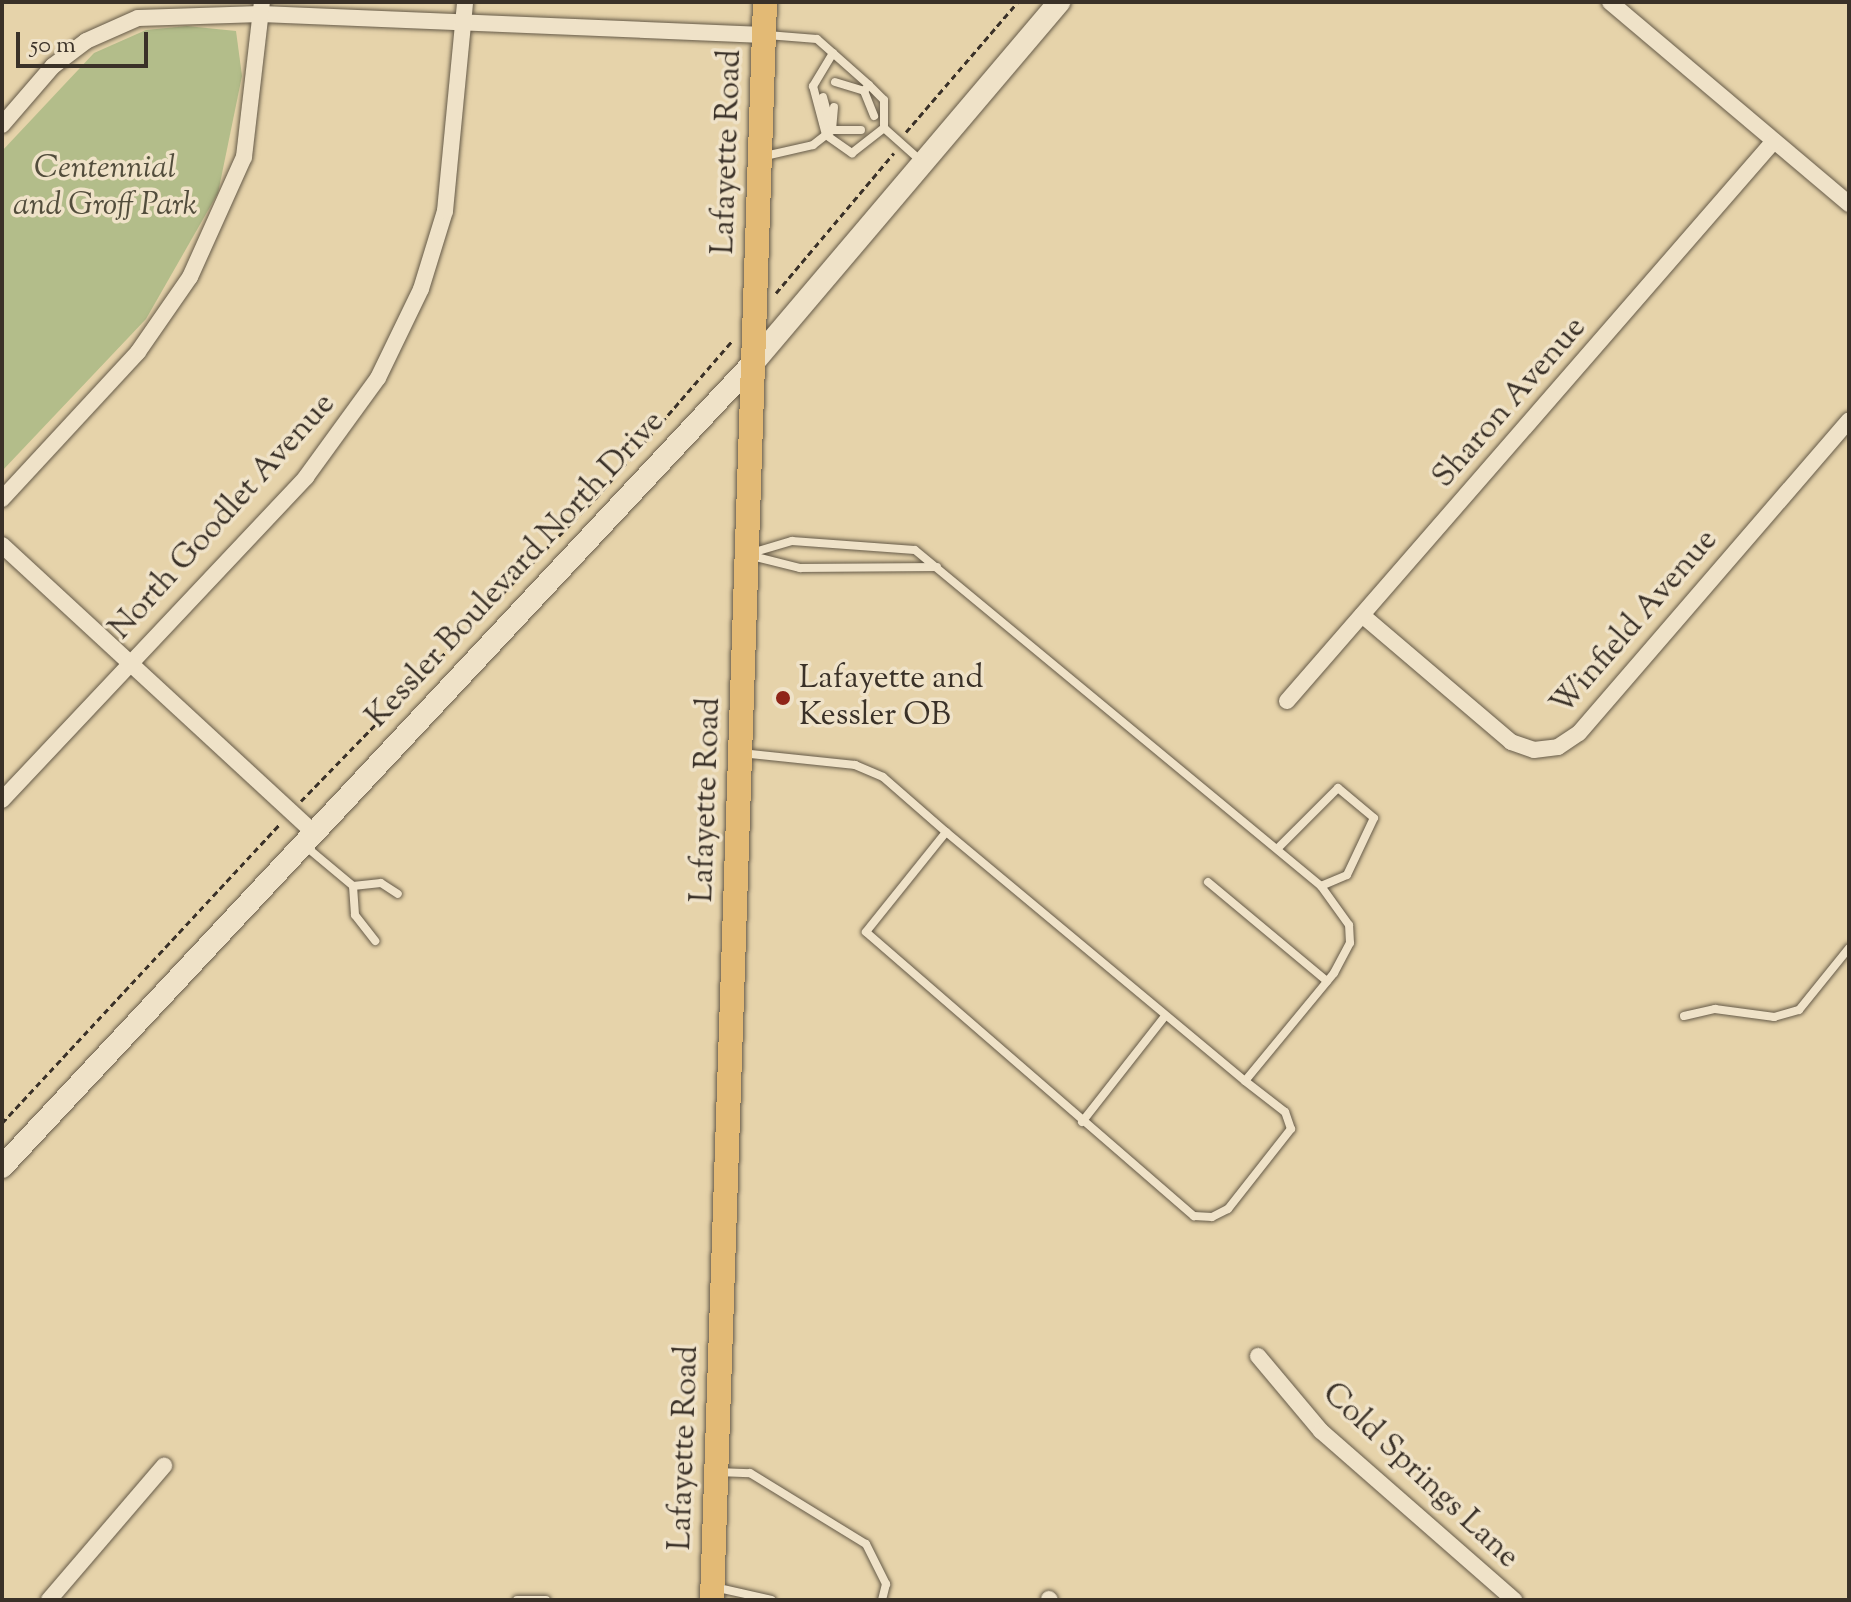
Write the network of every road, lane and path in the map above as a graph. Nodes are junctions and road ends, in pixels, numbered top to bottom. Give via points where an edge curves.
1 (465, 2) edge
2 (765, 2) edge
3 (1018, 2) edge
4 (1059, 2) edge
5 (1610, 2) edge
6 (261, 8) edge
7 (464, 20) junction
8 (764, 35) junction
9 (833, 53) junction
10 (835, 82) dead end
11 (867, 88) junction
12 (847, 92) dead end
13 (823, 97) dead end
14 (834, 107) dead end
15 (864, 107) dead end
16 (874, 116) dead end
17 (852, 122) dead end
18 (2, 125) edge
19 (884, 128) junction
20 (861, 130) dead end
21 (829, 132) junction
22 (1774, 141) junction
23 (900, 143) junction
24 (760, 157) junction
25 (923, 163) junction
26 (1849, 204) edge
27 (755, 317) junction
28 (754, 362) junction
29 (1849, 420) edge
30 (2, 499) edge
31 (2, 545) edge
32 (748, 554) junction
33 (937, 567) junction
34 (1362, 615) junction
35 (130, 663) junction
36 (1287, 701) dead end
37 (741, 753) junction
38 (2, 800) edge
39 (291, 812) junction
40 (946, 832) junction
41 (309, 839) junction
42 (1278, 848) junction
43 (1208, 882) dead end
44 (353, 886) junction
45 (1321, 886) junction
46 (398, 894) dead end
47 (375, 941) dead end
48 (1849, 948) edge
49 (1327, 981) junction
50 (1165, 1016) junction
51 (1684, 1016) dead end
52 (1245, 1081) junction
53 (1082, 1122) junction
54 (2, 1123) edge
55 (2, 1167) edge
56 (1258, 1356) dead end
57 (164, 1466) dead end
58 (716, 1472) junction
59 (712, 1593) edge
60 (49, 1600) edge
61 (517, 1600) edge
62 (546, 1600) edge
63 (772, 1600) edge
64 (882, 1600) edge
65 (1514, 1600) edge

1 - 7 street, North Goodlet Avenue
2 - 8 main road, Lafayette Road
3 - 23 path
4 - 25 main road, Kessler Boulevard North Drive
5 - 22 street
6 - 7 street
6 - 18 street via 118,26 53,66
6 - 30 street via 244,157 190,277 138,352
7 - 8 street
7 - 35 street, North Goodlet Avenue via 447,203 394,349 312,471
8 - 9 lane via 817,39
8 - 24 main road, Lafayette Road
9 - 11 lane
9 - 21 lane via 813,86
10 - 11 lane
11 - 12 lane
11 - 15 lane
11 - 16 lane
11 - 19 lane via 884,100
13 - 21 lane
14 - 21 lane
17 - 21 lane
19 - 21 lane via 852,153
19 - 23 lane
20 - 21 lane
21 - 24 lane via 813,145
22 - 26 street
22 - 34 street, Sharon Avenue
23 - 25 lane
23 - 27 path
24 - 27 main road, Lafayette Road
25 - 28 main road, Kessler Boulevard North Drive
27 - 28 main road, Lafayette Road
27 - 39 path via 596,498
28 - 32 main road, Lafayette Road
28 - 41 main road, Kessler Boulevard North Drive
29 - 34 street, Winfield Avenue via 1579,733 1558,747 1534,750 1511,742
31 - 35 street
32 - 33 lane via 800,568
32 - 33 lane via 807,542 915,550
32 - 37 main road, Lafayette Road
33 - 42 lane
34 - 36 street, Sharon Avenue
35 - 38 street, North Goodlet Avenue
35 - 39 street
37 - 40 lane via 855,765 883,777
37 - 58 main road, Lafayette Road
39 - 41 street
39 - 54 path
40 - 50 lane
40 - 53 lane via 866,932
41 - 44 lane
41 - 55 main road, Kessler Boulevard North Drive
42 - 45 lane
42 - 45 lane via 1338,788 1374,818 1347,875
43 - 49 lane
44 - 46 lane via 381,883
44 - 47 lane via 355,915
45 - 49 lane via 1349,925 1350,943
48 - 51 lane via 1799,1010 1774,1017 1715,1009
49 - 52 lane
50 - 52 lane
50 - 53 lane
52 - 53 lane via 1285,1112 1291,1129 1228,1209 1212,1217 1194,1216
56 - 65 street, Cold Springs Lane via 1321,1431
57 - 60 street
58 - 59 main road, Lafayette Road
58 - 64 lane via 750,1473 866,1544 886,1584
59 - 63 lane
61 - 62 lane

